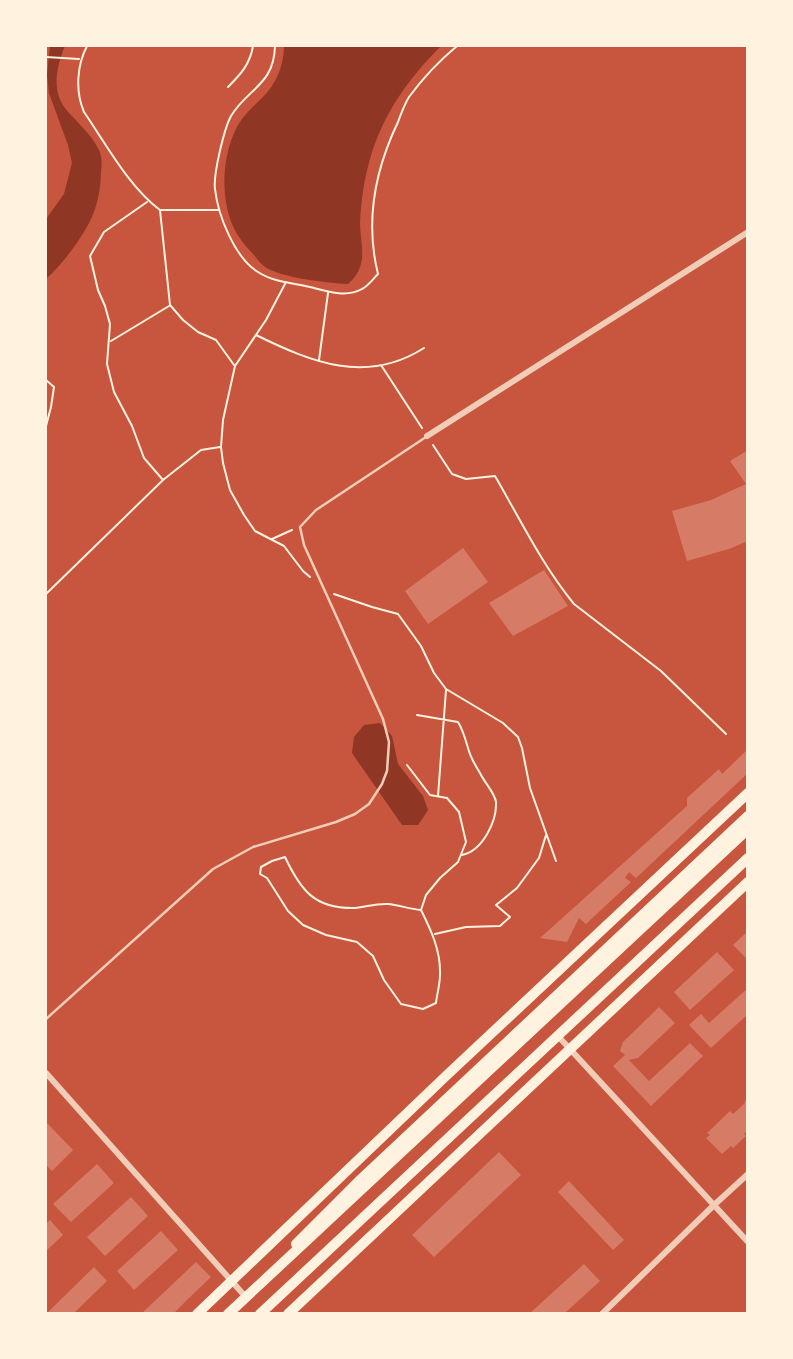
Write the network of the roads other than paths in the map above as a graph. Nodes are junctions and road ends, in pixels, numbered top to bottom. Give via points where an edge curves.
1 (747, 232) edge
2 (427, 436) joint
3 (747, 793) edge
4 (747, 816) edge
5 (747, 829) edge
6 (747, 860) edge
7 (747, 882) edge
8 (46, 1019) edge
9 (555, 1031) junction
10 (46, 1073) edge
11 (747, 1174) edge
12 (713, 1206) junction
13 (747, 1242) edge
14 (244, 1295) junction
15 (197, 1314) edge
16 (226, 1314) edge
17 (254, 1314) edge
18 (260, 1314) edge
19 (288, 1314) edge
20 (603, 1314) edge

1 - 2 street
2 - 8 lane via 316,510 300,527 389,742 387,771 369,804 336,822 253,847 213,869
3 - 15 highway
4 - 14 main road
5 - 16 highway
6 - 9 main road
6 - 18 highway
7 - 19 highway
9 - 12 street
9 - 17 main road
10 - 14 street
11 - 12 street
12 - 13 street
12 - 20 street
14 - 16 main road

